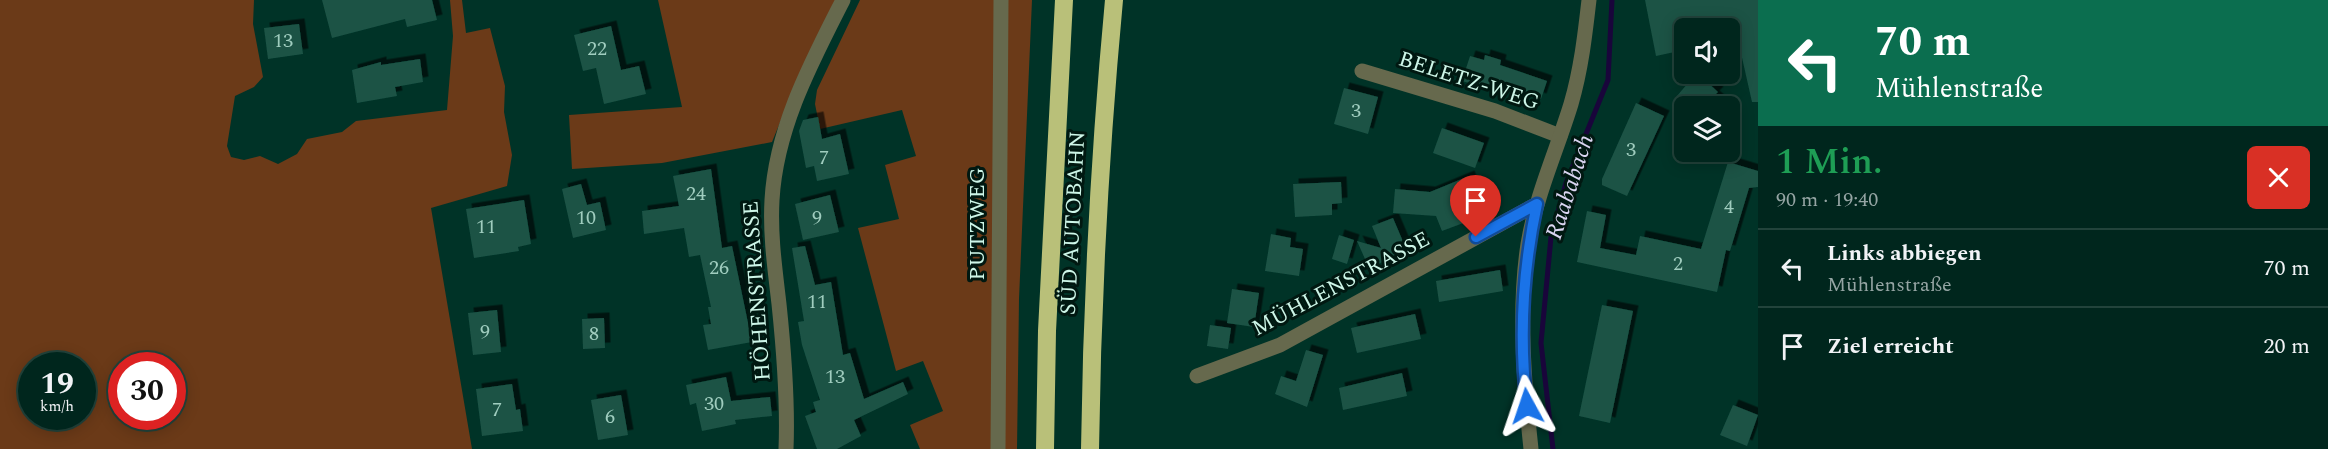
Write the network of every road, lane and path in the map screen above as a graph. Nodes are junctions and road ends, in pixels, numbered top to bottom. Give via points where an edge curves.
1 (843, 0) edge
2 (1001, 0) edge
3 (1064, 0) edge
4 (1114, 0) edge
5 (1589, 0) edge
6 (1362, 71) dead end
7 (1560, 136) junction
8 (1537, 204) junction
9 (1197, 376) dead end
10 (786, 449) edge
11 (998, 449) edge
12 (1045, 449) edge
13 (1090, 449) edge
14 (1532, 449) edge

1 - 10 street, HÖHENSTRASSE via 812,60 786,125 772,198 786,385
2 - 11 street, PUTZWEG
3 - 12 highway, SÜD AUTOBAHN
4 - 13 highway, SÜD AUTOBAHN via 1100,150
5 - 7 street via 1584,49
6 - 7 street, BELETZ-WEG via 1495,111
7 - 8 street
8 - 9 street, MÜHLENSTRASSE via 1280,345
8 - 14 street via 1528,245 1524,332 1524,385

